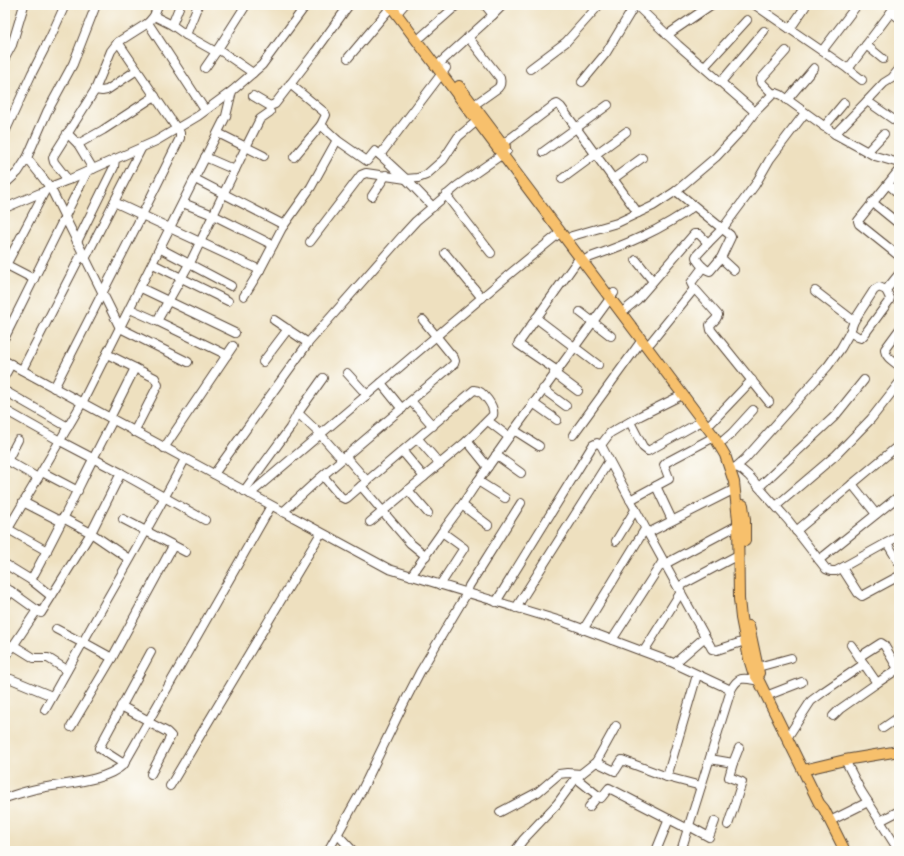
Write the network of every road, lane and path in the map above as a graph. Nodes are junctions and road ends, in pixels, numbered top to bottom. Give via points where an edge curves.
1 (24, 5) edge
2 (64, 5) edge
3 (96, 5) edge
4 (158, 5) edge
5 (180, 5) edge
6 (198, 5) edge
7 (246, 5) edge
8 (306, 5) edge
9 (349, 5) edge
10 (457, 5) edge
11 (485, 5) edge
12 (503, 5) edge
13 (599, 5) edge
14 (636, 5) edge
15 (711, 5) edge
16 (755, 5) edge
17 (857, 5) edge
18 (397, 7) edge
19 (804, 7) dead end
20 (893, 9) edge
21 (493, 14) junction
22 (154, 16) junction
23 (899, 18) edge
24 (747, 20) dead end
25 (148, 23) junction
26 (172, 25) junction
27 (790, 29) junction
28 (764, 31) dead end
29 (186, 35) junction
30 (667, 35) junction
31 (422, 36) junction
32 (468, 37) junction
33 (118, 42) junction
34 (866, 45) junction
35 (217, 51) junction
36 (786, 51) dead end
37 (822, 51) junction
38 (5, 58) edge
39 (348, 58) dead end
40 (883, 59) dead end
41 (443, 67) junction
42 (704, 67) junction
43 (205, 68) dead end
44 (814, 68) dead end
45 (848, 68) junction
46 (530, 69) dead end
47 (899, 69) edge
48 (137, 70) junction
49 (253, 73) junction
50 (862, 80) dead end
51 (582, 82) dead end
52 (721, 82) junction
53 (290, 84) junction
54 (95, 90) junction
55 (232, 91) junction
56 (772, 94) junction
57 (155, 96) junction
58 (254, 96) dead end
59 (787, 100) junction
60 (867, 101) junction
61 (844, 104) dead end
62 (474, 105) junction
63 (608, 105) dead end
64 (205, 110) junction
65 (270, 112) dead end
66 (755, 112) junction
67 (805, 113) junction
68 (477, 121) junction
69 (898, 122) edge
70 (321, 125) junction
71 (824, 127) junction
72 (576, 128) junction
73 (177, 129) junction
74 (5, 132) edge
75 (626, 132) dead end
76 (68, 133) junction
77 (218, 133) junction
78 (835, 134) junction
79 (884, 134) dead end
80 (337, 140) junction
81 (78, 144) junction
82 (142, 147) junction
83 (246, 147) junction
84 (504, 150) junction
85 (543, 152) dead end
86 (868, 152) junction
87 (596, 154) junction
88 (380, 155) junction
89 (264, 156) dead end
90 (206, 157) junction
91 (294, 157) dead end
92 (28, 158) junction
93 (642, 158) dead end
94 (115, 159) junction
95 (899, 163) edge
96 (90, 170) junction
97 (235, 170) junction
98 (899, 170) edge
99 (386, 175) junction
100 (195, 179) junction
101 (406, 179) junction
102 (562, 179) dead end
103 (614, 179) junction
104 (68, 180) junction
105 (5, 184) edge
106 (888, 184) junction
107 (47, 189) junction
108 (676, 191) junction
109 (224, 193) junction
110 (899, 194) edge
111 (446, 195) junction
112 (372, 196) dead end
113 (114, 202) junction
114 (872, 202) junction
115 (182, 203) junction
116 (694, 206) junction
117 (433, 207) junction
118 (5, 208) edge
119 (638, 213) junction
120 (142, 215) junction
121 (213, 216) junction
122 (64, 217) junction
123 (899, 224) edge
124 (284, 225) junction
125 (170, 227) junction
126 (723, 228) junction
127 (562, 232) junction
128 (572, 236) junction
129 (77, 242) junction
130 (201, 242) junction
131 (310, 242) dead end
132 (708, 243) junction
133 (273, 245) junction
134 (161, 249) junction
135 (445, 253) dead end
136 (491, 253) dead end
137 (84, 256) junction
138 (899, 256) edge
139 (584, 257) junction
140 (721, 258) junction
141 (636, 260) dead end
142 (190, 263) junction
143 (153, 264) junction
144 (5, 265) edge
145 (703, 267) junction
146 (260, 270) junction
147 (734, 270) dead end
148 (899, 274) edge
149 (34, 279) junction
150 (181, 279) junction
151 (653, 281) junction
152 (231, 286) dead end
153 (141, 288) junction
154 (694, 289) junction
155 (886, 290) junction
156 (816, 291) dead end
157 (102, 292) junction
158 (612, 295) junction
159 (244, 296) dead end
160 (482, 298) junction
161 (169, 301) junction
162 (228, 301) dead end
163 (130, 309) junction
164 (626, 309) junction
165 (580, 312) dead end
166 (536, 318) junction
167 (274, 320) dead end
168 (423, 320) dead end
169 (157, 321) junction
170 (593, 321) junction
171 (854, 321) junction
172 (120, 328) junction
173 (288, 330) junction
174 (899, 330) edge
175 (850, 332) junction
176 (235, 333) dead end
177 (611, 336) dead end
178 (5, 337) edge
179 (437, 337) junction
180 (646, 341) junction
181 (308, 343) junction
182 (233, 346) dead end
183 (574, 346) junction
184 (107, 354) junction
185 (227, 355) junction
186 (188, 362) dead end
187 (263, 362) dead end
188 (8, 363) edge
189 (598, 365) dead end
190 (899, 366) edge
191 (135, 368) junction
192 (22, 370) junction
193 (555, 372) junction
194 (347, 373) dead end
195 (5, 375) edge
196 (324, 378) dead end
197 (752, 380) junction
198 (864, 380) dead end
199 (899, 383) edge
200 (381, 384) junction
201 (54, 388) junction
202 (543, 389) junction
203 (5, 391) edge
204 (578, 391) dead end
205 (682, 394) junction
206 (367, 395) junction
207 (411, 401) junction
208 (769, 402) dead end
209 (82, 403) junction
210 (533, 403) junction
211 (566, 406) dead end
212 (402, 409) junction
213 (5, 410) edge
214 (753, 410) dead end
215 (298, 414) junction
216 (112, 419) junction
217 (488, 420) junction
218 (557, 420) dead end
219 (630, 422) junction
220 (707, 422) junction
221 (433, 426) junction
222 (68, 427) junction
223 (134, 432) junction
224 (511, 433) junction
225 (320, 434) junction
226 (573, 435) dead end
227 (719, 438) junction
228 (418, 439) junction
229 (18, 440) dead end
230 (60, 441) junction
231 (467, 441) junction
232 (600, 445) junction
233 (899, 445) edge
234 (539, 446) dead end
235 (164, 448) junction
236 (403, 452) junction
237 (496, 455) junction
238 (93, 458) junction
239 (344, 458) junction
240 (185, 459) junction
241 (6, 460) edge
242 (609, 460) junction
243 (440, 464) junction
244 (488, 467) junction
245 (733, 468) junction
246 (121, 473) junction
247 (521, 473) dead end
248 (214, 474) junction
249 (40, 475) junction
250 (323, 476) junction
251 (424, 477) junction
252 (478, 481) junction
253 (364, 484) junction
254 (852, 484) junction
255 (656, 486) junction
256 (759, 487) junction
257 (735, 489) junction
258 (408, 490) junction
259 (78, 491) junction
260 (247, 493) junction
261 (899, 496) edge
262 (165, 498) junction
263 (505, 498) dead end
264 (630, 500) junction
265 (23, 502) junction
266 (521, 503) dead end
267 (462, 505) junction
268 (271, 506) junction
269 (776, 506) junction
270 (635, 510) junction
271 (382, 511) junction
272 (283, 512) junction
273 (428, 513) dead end
274 (876, 514) junction
275 (63, 518) junction
276 (124, 519) dead end
277 (205, 520) dead end
278 (672, 520) junction
279 (370, 522) dead end
280 (488, 524) dead end
281 (738, 525) junction
282 (796, 530) junction
283 (646, 531) junction
284 (6, 532) edge
285 (146, 532) junction
286 (442, 532) junction
287 (91, 533) junction
288 (321, 533) junction
289 (899, 536) edge
290 (616, 541) dead end
291 (887, 543) junction
292 (173, 546) junction
293 (48, 551) junction
294 (186, 552) dead end
295 (738, 555) junction
296 (426, 556) junction
297 (129, 559) junction
298 (819, 560) junction
299 (664, 562) junction
300 (899, 562) edge
301 (5, 564) edge
302 (842, 568) junction
303 (411, 576) junction
304 (899, 576) edge
305 (31, 580) junction
306 (440, 585) junction
307 (8, 589) edge
308 (679, 590) junction
309 (467, 593) junction
310 (51, 596) junction
311 (5, 600) edge
312 (496, 602) junction
313 (516, 608) junction
314 (37, 610) junction
315 (56, 629) dead end
316 (584, 630) junction
317 (705, 637) junction
318 (612, 640) junction
319 (745, 641) junction
320 (83, 642) junction
321 (851, 645) dead end
322 (13, 646) junction
323 (150, 652) dead end
324 (644, 652) junction
325 (859, 657) junction
326 (5, 658) edge
327 (112, 658) junction
328 (791, 658) dead end
329 (675, 663) junction
330 (864, 664) junction
331 (758, 667) junction
332 (899, 669) edge
333 (67, 670) junction
334 (697, 675) junction
335 (11, 679) dead end
336 (759, 681) junction
337 (802, 682) dead end
338 (877, 683) junction
339 (731, 690) junction
340 (52, 696) junction
341 (766, 696) junction
342 (121, 706) junction
343 (45, 710) dead end
344 (833, 716) dead end
345 (899, 717) edge
346 (148, 721) junction
347 (616, 726) dead end
348 (71, 727) dead end
349 (883, 728) dead end
350 (787, 738) junction
351 (739, 748) dead end
352 (899, 751) edge
353 (710, 759) junction
354 (845, 760) junction
355 (596, 762) junction
356 (733, 763) junction
357 (124, 764) junction
358 (802, 770) junction
359 (151, 774) dead end
360 (578, 776) junction
361 (666, 777) junction
362 (170, 786) dead end
363 (701, 786) junction
364 (598, 796) junction
365 (5, 798) edge
366 (868, 802) junction
367 (819, 803) junction
368 (589, 807) dead end
369 (899, 811) edge
370 (500, 812) dead end
371 (669, 819) junction
372 (716, 821) dead end
373 (830, 821) junction
374 (880, 821) junction
375 (728, 825) dead end
376 (688, 828) junction
377 (338, 835) junction
378 (352, 850) edge
379 (328, 851) edge
380 (515, 851) edge
381 (656, 851) edge
382 (681, 851) edge
383 (838, 851) edge
384 (845, 851) edge
385 (899, 851) edge

1 - 38 street via 12,45
2 - 74 street
3 - 92 street via 73,64 47,112
4 - 22 street
5 - 26 street
6 - 29 street
7 - 35 street
8 - 49 street
9 - 53 street
10 - 31 street
11 - 21 street
12 - 21 street
13 - 46 street via 566,42
14 - 30 street
14 - 51 street via 606,53
15 - 30 street
16 - 27 street
17 - 37 street
18 - 31 main road
18 - 39 street
18 - 41 main road
19 - 27 street
20 - 23 street
20 - 34 street
21 - 32 street
22 - 25 street
22 - 26 street
24 - 42 street
25 - 33 street
25 - 64 street
26 - 29 street
27 - 37 street
28 - 52 street
29 - 35 street
30 - 42 street
31 - 41 main road
32 - 41 street
32 - 62 street via 501,82 498,88
33 - 48 street
33 - 54 street via 111,51
34 - 40 street
34 - 45 street
35 - 43 street
35 - 49 street
36 - 56 street via 761,79 762,84
37 - 45 street
41 - 62 main road
41 - 68 main road
41 - 88 street
42 - 52 street
44 - 59 street
45 - 50 street
47 - 60 street
48 - 54 street via 107,90
48 - 57 street
49 - 55 street
52 - 66 street
53 - 58 street via 273,106
53 - 70 street via 324,112 326,115
54 - 76 street
55 - 64 street
55 - 77 street via 226,116
56 - 59 street via 781,95
56 - 66 street
57 - 73 street
57 - 81 street
59 - 67 street
60 - 69 street
60 - 78 street
61 - 71 street
62 - 84 main road
63 - 72 street
64 - 73 street
65 - 83 street via 260,119
66 - 108 street via 716,157
67 - 71 street
67 - 126 street
68 - 84 main road
68 - 101 street via 455,140 445,157 432,171 418,178
70 - 80 street
70 - 91 street
71 - 78 street
72 - 84 street via 557,104
72 - 85 street
72 - 87 street
73 - 82 street
73 - 120 street via 180,138
75 - 87 street
76 - 81 street
76 - 104 street via 53,158
77 - 83 street
77 - 90 street
78 - 86 street
79 - 86 street
80 - 88 street via 367,161 375,151
80 - 124 street via 311,187
81 - 96 street
82 - 94 street
82 - 113 street
83 - 89 street
83 - 97 street
84 - 111 street
84 - 127 main road
84 - 128 main road
86 - 95 street
87 - 102 street
87 - 103 street
88 - 101 street
90 - 97 street
90 - 100 street
92 - 105 street
92 - 107 street
93 - 103 street
94 - 96 street
94 - 129 street via 114,167
96 - 104 street
96 - 122 street
97 - 109 street
98 - 106 street
99 - 101 street
99 - 112 street
99 - 131 street via 363,174 358,177
100 - 109 street
100 - 115 street
101 - 117 street
103 - 119 street
104 - 107 street
106 - 110 street
106 - 114 street
107 - 118 street
107 - 122 street
107 - 144 street
108 - 116 street
108 - 119 street
109 - 121 street
109 - 124 street
111 - 117 street
111 - 136 street
113 - 120 street
113 - 137 street
114 - 123 street
114 - 138 street via 858,221 859,224
115 - 121 street
115 - 125 street
116 - 126 street
116 - 139 street via 678,219 655,231
117 - 181 street via 404,234
119 - 128 street via 617,223
120 - 125 street
120 - 157 street
121 - 130 street
121 - 133 street
122 - 129 street
122 - 149 street
124 - 133 street
125 - 130 street
125 - 134 street
126 - 132 street
126 - 140 street via 731,237
127 - 139 main road
127 - 160 street
128 - 139 main road
129 - 137 street
130 - 142 street
130 - 146 street
132 - 145 street via 696,257
132 - 151 street via 699,234 694,234
133 - 146 street
134 - 142 street
134 - 143 street
135 - 160 street
137 - 157 street
137 - 192 street
139 - 158 main road
139 - 166 street
140 - 145 street via 710,271
140 - 147 street
141 - 151 street
142 - 150 street
142 - 152 street
143 - 150 street
143 - 153 street
144 - 149 street
145 - 154 street via 691,281
146 - 159 street
148 - 155 street
149 - 178 street
150 - 161 street
150 - 162 street
151 - 164 street
153 - 161 street
153 - 163 street
154 - 180 street
154 - 197 street via 718,315 710,325 711,330
155 - 171 street via 876,287
155 - 175 street via 889,301 864,335 858,338
156 - 171 street
157 - 172 street
157 - 201 street
158 - 164 main road
158 - 170 street
158 - 180 main road
160 - 179 street
161 - 169 street
161 - 176 street
163 - 169 street
163 - 172 street
164 - 180 main road
165 - 170 street
166 - 183 street
166 - 193 street via 518,344
167 - 173 street
168 - 179 street
169 - 185 street
170 - 177 street
170 - 183 street
171 - 175 street
172 - 184 street
172 - 186 street
173 - 181 street
173 - 187 street
174 - 190 street via 885,352 887,357
175 - 245 street via 828,366 745,459
179 - 200 street
179 - 207 street via 455,361
180 - 205 main road
180 - 220 main road
180 - 226 street
181 - 248 street
182 - 185 street
183 - 189 street
183 - 193 street
184 - 191 street
184 - 209 street
185 - 235 street
188 - 192 street
188 - 195 street
191 - 216 street
191 - 223 street via 155,378 158,383
192 - 201 street
193 - 202 street
193 - 204 street
194 - 206 street
196 - 215 street
197 - 208 street
197 - 220 street
198 - 256 street via 834,416
199 - 269 street via 871,419 836,455
200 - 206 street
200 - 212 street
201 - 209 street
202 - 210 street
202 - 211 street
203 - 222 street
205 - 219 street
205 - 220 main road
206 - 225 street
207 - 212 street
207 - 221 street
209 - 216 street
209 - 222 street
210 - 218 street
210 - 224 street
212 - 239 street
213 - 230 street
214 - 227 street via 732,433
215 - 225 street
215 - 260 street
216 - 223 street
216 - 238 street
217 - 221 street via 494,411 481,392 474,390
217 - 224 street
217 - 231 street
219 - 220 street via 643,447 648,451
219 - 232 street via 610,433
220 - 227 main road
221 - 228 street
222 - 230 street
223 - 235 street
224 - 234 street
224 - 237 street
225 - 239 street
225 - 260 street
227 - 245 main road
227 - 255 street via 665,463 669,479
228 - 236 street
228 - 243 street
229 - 241 street
230 - 238 street
230 - 249 street
231 - 243 street
231 - 244 street
232 - 242 street
232 - 312 street via 593,445
233 - 254 street
235 - 240 street
236 - 251 street
236 - 253 street
237 - 244 street
237 - 247 street
238 - 246 street
238 - 259 street
239 - 250 street
239 - 253 street
240 - 248 street
240 - 262 street
241 - 249 street
242 - 264 street
242 - 313 street
243 - 251 street
244 - 252 street
245 - 256 street via 742,470
245 - 257 main road
245 - 331 main road via 740,481 745,520 745,600
246 - 262 street
246 - 287 street
248 - 260 street
249 - 259 street
249 - 265 street
250 - 253 street via 345,499
250 - 272 street
251 - 258 street
252 - 263 street
252 - 267 street
253 - 271 street
254 - 274 street
254 - 282 street
255 - 264 street
255 - 278 street
256 - 269 street
257 - 278 street
257 - 281 main road
258 - 271 street
258 - 273 street
259 - 275 street
260 - 268 street
261 - 274 street
262 - 277 street
262 - 285 street
264 - 270 street
265 - 275 street via 58,520
265 - 284 street
266 - 309 street
267 - 280 street
267 - 286 street
268 - 272 street
268 - 346 street
269 - 282 street
270 - 283 street
270 - 290 street
271 - 279 street
271 - 296 street via 410,543
272 - 288 street
274 - 298 street
275 - 287 street
275 - 293 street
276 - 285 street
278 - 283 street
281 - 295 main road
281 - 299 street
282 - 298 street
283 - 299 street
283 - 316 street
284 - 293 street
285 - 292 street
285 - 297 street
286 - 296 street
286 - 306 street via 464,548
287 - 297 street
287 - 310 street
288 - 303 street via 389,569
288 - 362 street
289 - 291 street
291 - 300 street
291 - 302 street
292 - 294 street
292 - 327 street
293 - 305 street
295 - 308 street
295 - 319 main road via 739,599
296 - 303 street
297 - 320 street
298 - 302 street via 831,572
299 - 308 street
299 - 318 street
301 - 305 street
302 - 304 street via 862,596
303 - 306 street
305 - 310 street
306 - 309 street
307 - 311 street
307 - 314 street
308 - 317 street
308 - 324 street
309 - 312 street
309 - 377 street via 402,705
310 - 314 street via 41,613
312 - 313 street
313 - 316 street
314 - 322 street
315 - 320 street
316 - 318 street
317 - 319 street via 714,650
317 - 329 street
318 - 324 street
319 - 336 main road via 753,672
320 - 327 street
320 - 333 street
321 - 325 street
322 - 326 street
322 - 333 street via 34,658 51,660
323 - 342 street
324 - 329 street
325 - 330 street
325 - 332 street via 880,643 884,645
327 - 348 street
328 - 331 street
329 - 334 street
330 - 338 street
330 - 350 street via 811,701
331 - 336 main road
332 - 338 street
333 - 340 street
334 - 339 street
334 - 361 street
335 - 340 street
336 - 339 street via 744,678 735,682
336 - 341 main road
337 - 341 street
338 - 344 street
339 - 353 street
340 - 343 street
341 - 350 main road
342 - 346 street
342 - 357 street via 99,748
345 - 349 street
346 - 357 street
346 - 359 street via 172,736
347 - 355 street
350 - 358 main road
351 - 356 street
352 - 354 main road
353 - 356 street
353 - 363 street
354 - 358 main road
354 - 366 street
355 - 360 street
355 - 361 street via 615,771 622,760
356 - 375 street via 729,777 742,782
357 - 365 street via 104,776
358 - 367 main road
360 - 364 street
360 - 370 street via 559,774 538,792
360 - 380 street
361 - 363 street
363 - 376 street
364 - 368 street
364 - 371 street via 601,798 609,788
366 - 373 street
366 - 374 street
367 - 373 main road
367 - 383 main road via 820,811
369 - 374 street
371 - 376 street
371 - 381 street
372 - 376 street via 709,837
373 - 384 main road
374 - 385 street
376 - 382 street
377 - 378 street
377 - 379 street

